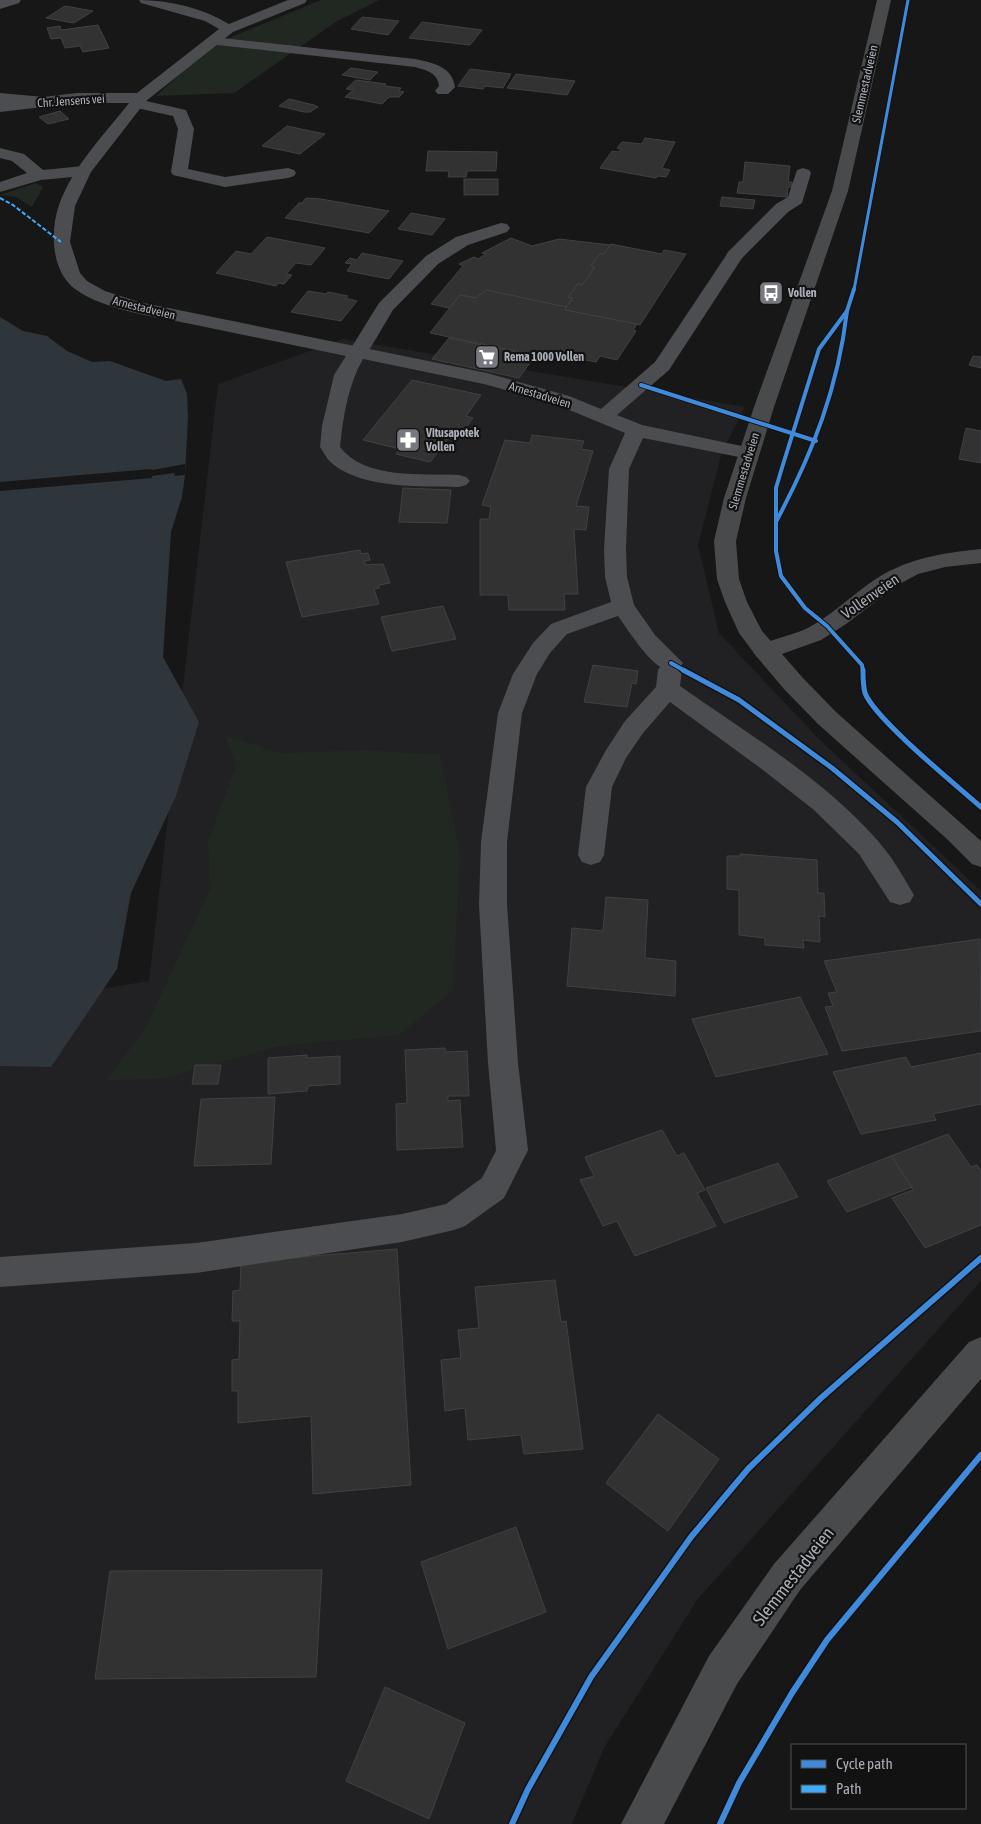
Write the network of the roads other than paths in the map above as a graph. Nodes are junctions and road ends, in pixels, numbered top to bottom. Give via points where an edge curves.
1 (14, 0) edge
2 (146, 0) edge
3 (300, 0) edge
4 (884, 0) edge
5 (0, 5) edge
6 (228, 29) junction
7 (213, 41) junction
8 (443, 91) dead end
9 (0, 98) edge
10 (139, 101) junction
11 (44, 102) junction
12 (0, 107) edge
13 (0, 153) edge
14 (83, 171) junction
15 (288, 173) dead end
16 (803, 173) dead end
17 (39, 175) junction
18 (0, 187) edge
19 (501, 228) dead end
20 (358, 353) junction
21 (603, 417) junction
22 (636, 430) junction
23 (749, 453) junction
24 (459, 480) dead end
25 (981, 556) edge
26 (623, 606) junction
27 (765, 652) junction
28 (668, 689) junction
29 (591, 855) dead end
30 (981, 857) edge
31 (900, 894) dead end
32 (0, 1272) edge
33 (981, 1353) edge
34 (642, 1824) edge

1 - 5 street
2 - 6 street via 210,18
3 - 6 street, Arnestadveien
4 - 23 main road, Slemmestadveien via 840,191
6 - 7 street, Arnestadveien
7 - 8 street via 415,63 441,71 447,88
7 - 10 street, Arnestadveien
9 - 11 street
10 - 11 street, Chr. Jensens vei via 77,98
10 - 14 street, Arnestadveien
10 - 15 street, Chr. Jensens vei via 180,113 186,129 179,172 225,182
11 - 12 street, Chr. Jensens vei
13 - 17 street via 18,157
14 - 17 street
14 - 20 street, Arnestadveien via 67,206 61,242 72,274 81,285 111,300 142,308
16 - 21 street via 796,199 782,208 734,255 662,366
17 - 18 street
19 - 20 street via 462,241 432,260 386,307
20 - 21 street, Arnestadveien via 517,386
20 - 24 street via 344,374 330,447 342,462 365,473
21 - 22 street, Arnestadveien
22 - 23 street, Arnestadveien
22 - 26 street via 619,469 615,549 616,577
23 - 27 main road, Slemmestadveien via 728,526 728,579 751,633
25 - 27 main road, Vollenveien via 909,569 827,626 797,642
26 - 28 street via 647,640 671,663
26 - 32 street via 558,629 525,674 510,713 494,842 493,904 512,1150 493,1188 454,1216 402,1228 196,1258
27 - 30 main road, Slemmestadveien via 828,718
28 - 29 street via 634,727 600,787
28 - 31 street via 785,774 837,817 869,848
33 - 34 main road, Slemmestadveien via 787,1577 723,1670

